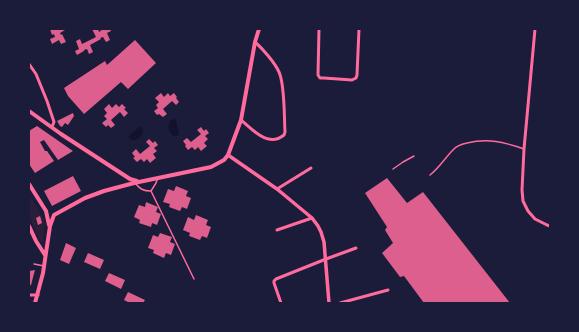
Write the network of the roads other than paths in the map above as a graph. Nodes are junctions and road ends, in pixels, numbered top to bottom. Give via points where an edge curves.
1 (259, 29) edge
2 (319, 29) edge
3 (359, 29) edge
4 (535, 29) edge
5 (255, 42) junction
6 (29, 64) edge
7 (29, 111) edge
8 (241, 120) junction
9 (52, 127) junction
10 (524, 149) junction
11 (228, 155) junction
12 (414, 156) dead end
13 (311, 168) dead end
14 (392, 169) dead end
15 (430, 175) dead end
16 (157, 178) junction
17 (130, 179) junction
18 (143, 181) junction
19 (134, 183) junction
20 (29, 184) edge
21 (122, 186) junction
22 (277, 189) junction
23 (151, 191) junction
24 (46, 211) junction
25 (54, 215) junction
26 (312, 218) junction
27 (29, 226) edge
28 (50, 226) junction
29 (550, 226) edge
30 (277, 230) dead end
31 (356, 248) dead end
32 (46, 255) junction
33 (326, 259) junction
34 (34, 264) dead end
35 (44, 266) junction
36 (194, 279) dead end
37 (388, 290) dead end
38 (29, 295) edge
39 (38, 295) junction
40 (35, 303) edge
41 (281, 303) edge
42 (329, 303) edge
43 (340, 303) edge

1 - 5 main road
2 - 3 street via 318,75 320,78 352,80 357,75
4 - 10 street
5 - 8 main road
5 - 8 street via 281,76 285,132 276,140 270,140
6 - 9 street via 36,74 54,122
7 - 9 main road
8 - 11 main road
9 - 17 main road
10 - 15 lane via 491,140 461,144 454,148
10 - 29 street via 523,201 535,219
11 - 16 main road via 211,167
11 - 22 street
12 - 14 lane
13 - 22 street
16 - 18 main road
16 - 23 lane
17 - 18 main road
17 - 21 main road
18 - 19 main road
19 - 21 main road
19 - 23 lane via 142,190
20 - 24 main road
21 - 25 main road via 85,198
22 - 26 street
23 - 36 lane
24 - 25 main road
24 - 28 main road
25 - 28 main road
26 - 30 street
26 - 33 street via 321,232
27 - 32 main road
28 - 32 main road
31 - 33 street
32 - 35 main road
33 - 41 street via 275,280
33 - 42 street
34 - 35 lane
35 - 39 main road
37 - 43 street
38 - 39 street
39 - 40 main road

